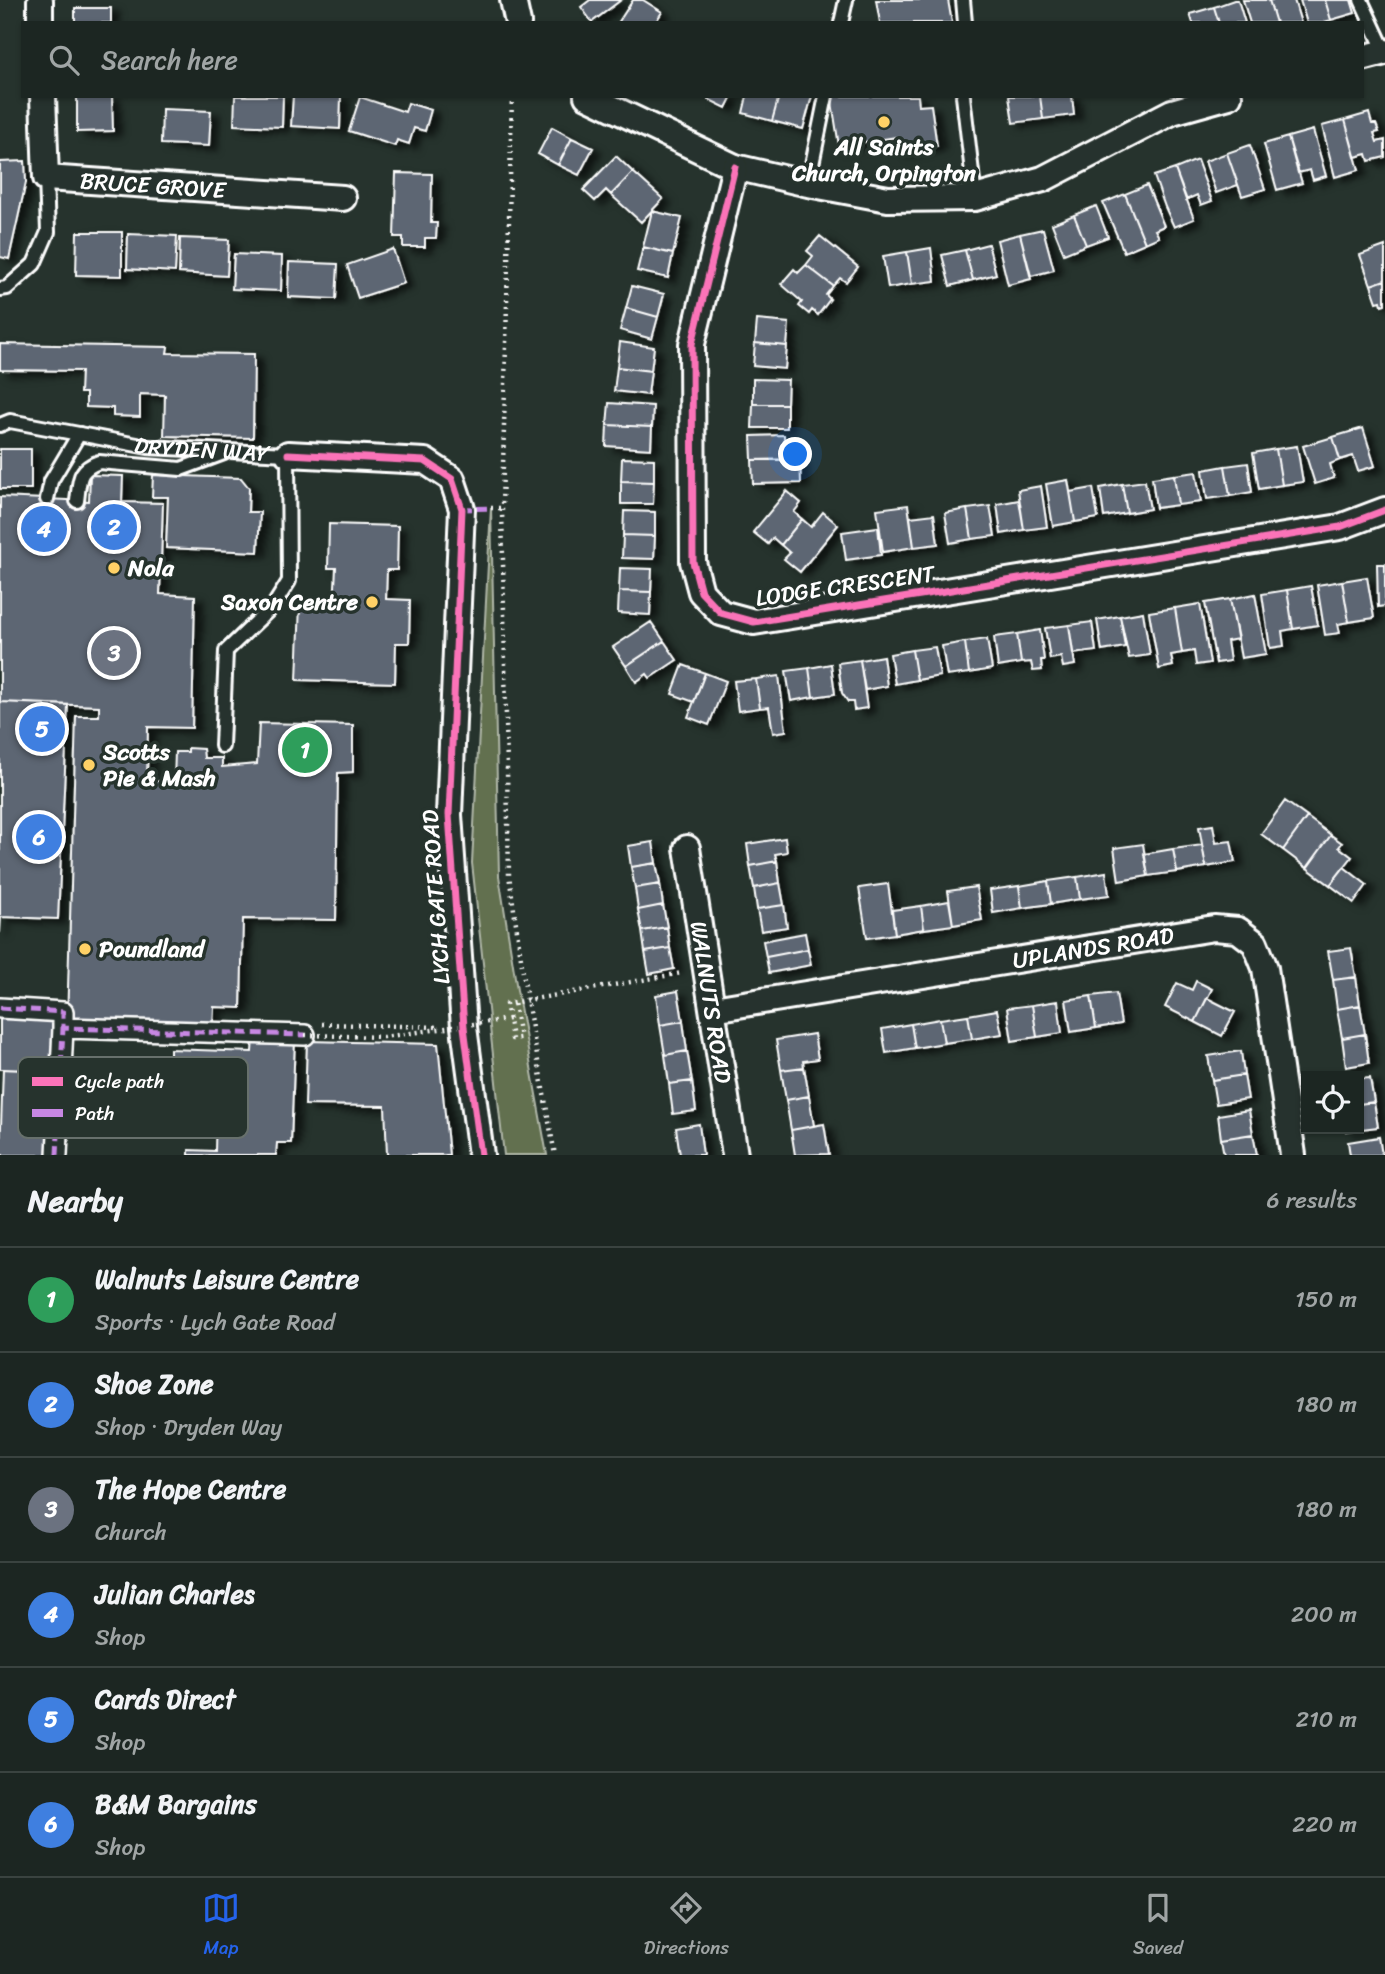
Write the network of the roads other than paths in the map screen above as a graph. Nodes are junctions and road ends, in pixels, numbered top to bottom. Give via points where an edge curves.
1 (40, 0) edge
2 (513, 0) edge
3 (846, 0) edge
4 (963, 0) edge
5 (1361, 0) edge
6 (40, 21) edge
7 (518, 21) edge
8 (841, 21) edge
9 (965, 21) edge
10 (1385, 52) edge
11 (1364, 57) edge
12 (43, 98) edge
13 (591, 98) edge
14 (826, 98) edge
15 (962, 98) edge
16 (1222, 98) edge
17 (736, 167) junction
18 (46, 178) junction
19 (808, 184) junction
20 (343, 198) dead end
21 (975, 198) junction
22 (0, 289) edge
23 (0, 425) edge
24 (79, 434) junction
25 (231, 451) junction
26 (288, 454) junction
27 (47, 499) dead end
28 (77, 501) dead end
29 (462, 509) joint
30 (1385, 510) edge
31 (222, 746) dead end
32 (687, 848) dead end
33 (0, 1007) edge
34 (713, 1009) junction
35 (309, 1027) road end
36 (63, 1028) junction
37 (62, 1057) edge
38 (481, 1155) edge
39 (735, 1155) edge
40 (1293, 1155) edge

1 - 6 street
2 - 7 street
3 - 8 lane
4 - 9 lane
5 - 10 lane
10 - 11 street
12 - 18 street
13 - 17 street
14 - 19 lane
15 - 21 lane
16 - 21 street via 1172,113 1043,179
17 - 19 street
17 - 30 street, LODGE CRESCENT via 692,344 693,562 701,592 720,613 754,622 1340,527
18 - 20 street, BRUCE GROVE
18 - 22 lane via 48,232 34,264 8,288
19 - 21 street via 888,199
23 - 24 lane, DRYDEN WAY via 10,421
24 - 25 lane, DRYDEN WAY via 148,447
24 - 27 lane via 51,481
25 - 26 lane, DRYDEN WAY
25 - 28 lane via 181,469 99,462 80,475
26 - 29 street, DRYDEN WAY via 425,461 452,479
26 - 31 lane via 289,581 274,605 226,651
29 - 38 street, LYCH GATE ROAD via 449,815 464,1027
32 - 34 street, WALNUTS ROAD
33 - 36 street via 63,1012
34 - 39 street, WALNUTS ROAD
34 - 40 street, UPLANDS ROAD via 1214,928 1238,930 1255,943 1265,968
35 - 36 street
36 - 37 street

